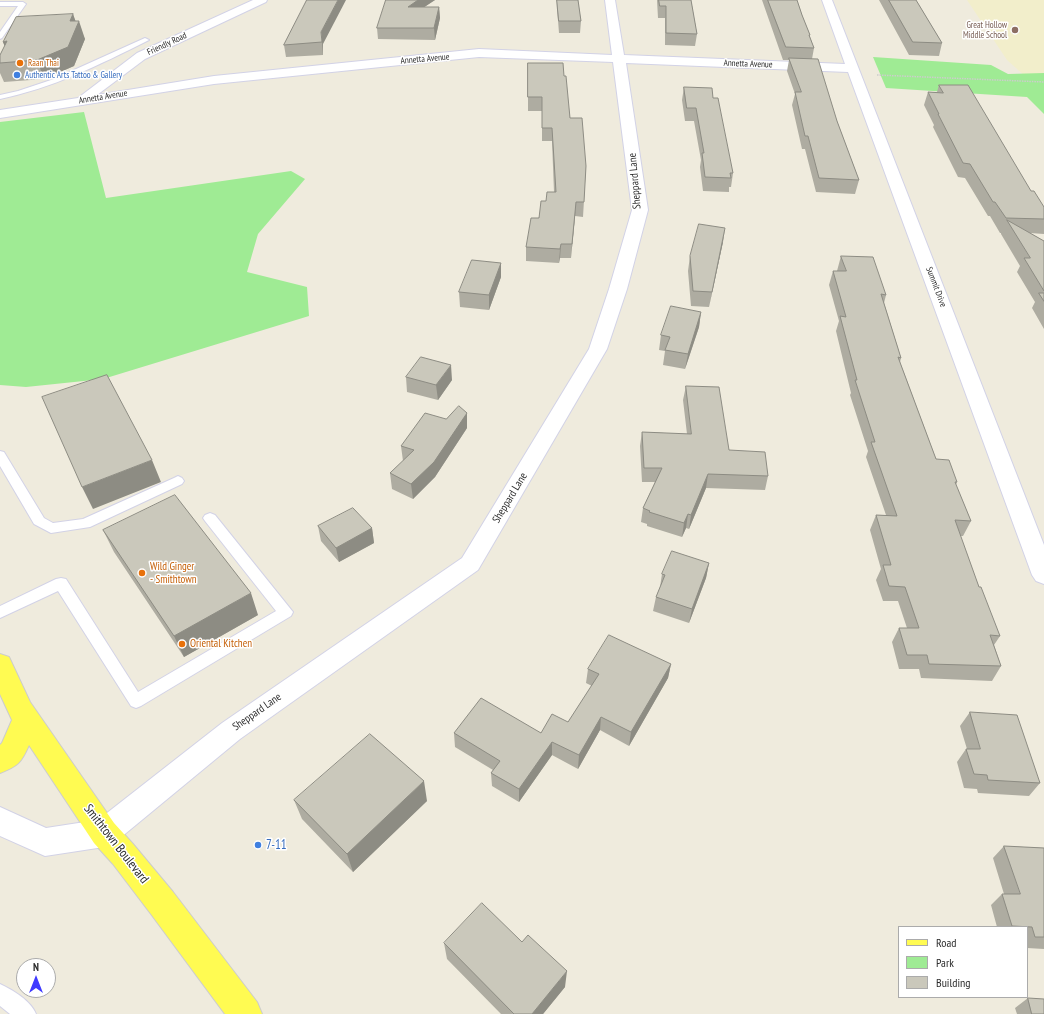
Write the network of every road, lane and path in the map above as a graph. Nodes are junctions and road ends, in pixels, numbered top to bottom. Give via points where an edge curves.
1 (262, 0) edge
2 (610, 0) edge
3 (827, 0) edge
4 (0, 4) edge
5 (0, 37) edge
6 (145, 40) dead end
7 (619, 59) junction
8 (854, 71) junction
9 (1044, 82) edge
10 (0, 97) edge
11 (80, 101) junction
12 (0, 114) edge
13 (0, 455) edge
14 (178, 481) dead end
15 (210, 518) dead end
16 (1044, 575) edge
17 (0, 612) edge
18 (0, 665) edge
19 (26, 719) junction
20 (0, 760) edge
21 (0, 821) edge
22 (104, 833) junction
23 (0, 994) edge
24 (26, 1014) edge
25 (245, 1014) edge

1 - 11 street, Friendly Road via 141,56
2 - 7 street, Sheppard Lane
3 - 8 street, Summit Drive
4 - 5 lane via 23,4
6 - 10 lane via 59,81
7 - 8 street, Annetta Avenue
7 - 11 street, Annetta Avenue via 479,53 214,80
7 - 22 street, Sheppard Lane via 640,210 618,289 598,349 470,564 231,730
8 - 9 path
8 - 16 street, Summit Drive
11 - 12 street, Annetta Avenue
13 - 14 lane via 39,521 51,528 85,524
15 - 17 lane via 286,612 136,701 61,583
18 - 19 main road, Smithtown Boulevard
19 - 20 main road via 12,752
19 - 22 main road, Smithtown Boulevard
21 - 22 street via 45,842
22 - 25 main road, Smithtown Boulevard via 142,878
23 - 24 lane

